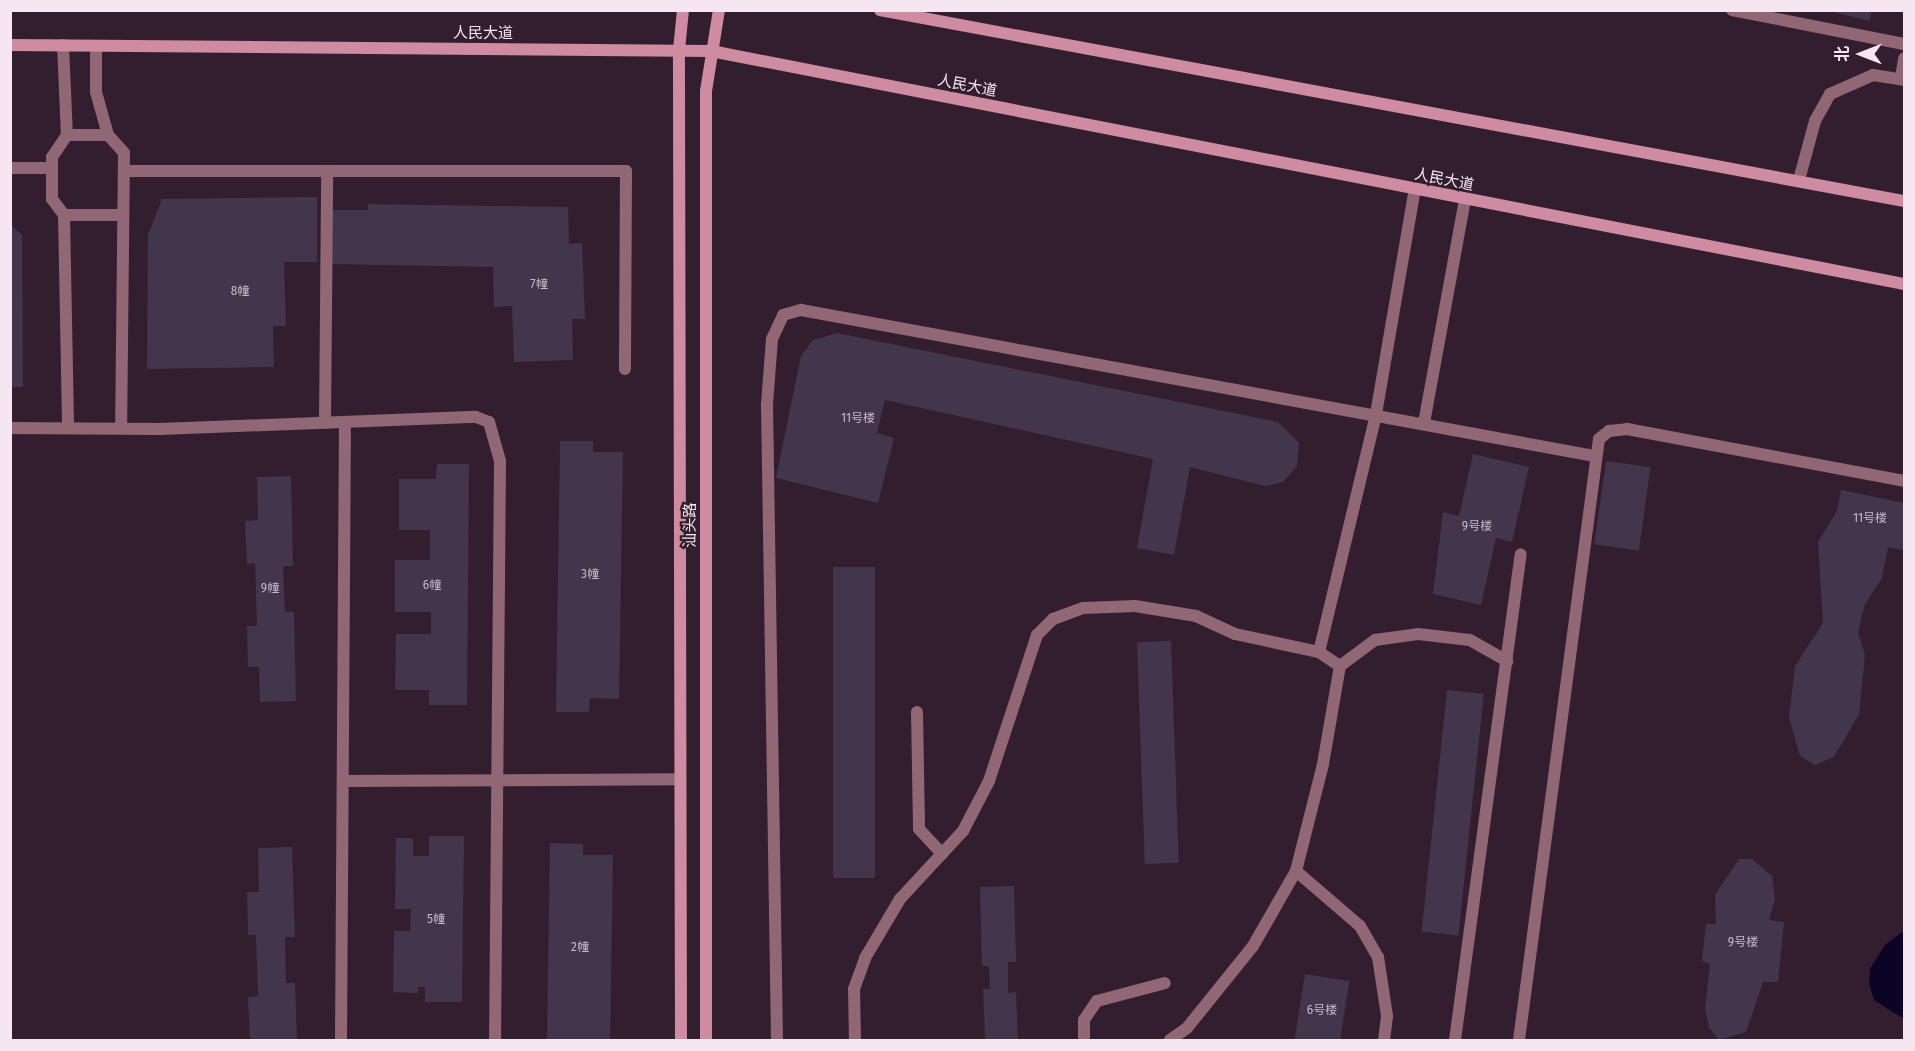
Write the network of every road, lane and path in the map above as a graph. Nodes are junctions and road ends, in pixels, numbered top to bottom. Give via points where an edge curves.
1 (683, 10) edge
2 (719, 10) edge
3 (880, 10) edge
4 (1732, 10) edge
5 (1905, 44) edge
6 (10, 45) edge
7 (63, 45) junction
8 (96, 46) junction
9 (679, 50) junction
10 (711, 51) junction
11 (1905, 58) edge
12 (1903, 79) edge
13 (67, 135) junction
14 (108, 135) junction
15 (10, 168) edge
16 (52, 168) junction
17 (125, 171) junction
18 (327, 171) junction
19 (1799, 180) junction
20 (1415, 189) junction
21 (1465, 199) junction
22 (1905, 201) edge
23 (120, 214) junction
24 (64, 215) junction
25 (1905, 284) edge
26 (625, 369) dead end
27 (1376, 414) junction
28 (345, 422) junction
29 (325, 423) junction
30 (1424, 423) junction
31 (10, 428) edge
32 (68, 428) junction
33 (121, 428) junction
34 (1594, 456) junction
35 (1905, 481) edge
36 (1521, 554) dead end
37 (1319, 652) junction
38 (1507, 661) junction
39 (1340, 666) junction
40 (917, 712) dead end
41 (680, 779) junction
42 (497, 780) junction
43 (343, 781) junction
44 (942, 854) junction
45 (1296, 871) junction
46 (1165, 983) dead end
47 (341, 1041) edge
48 (495, 1041) edge
49 (681, 1041) edge
50 (706, 1041) edge
51 (777, 1041) edge
52 (855, 1041) edge
53 (1084, 1041) edge
54 (1170, 1041) edge
55 (1384, 1041) edge
56 (1455, 1041) edge
57 (1519, 1041) edge

1 - 9 main road, 汕头路
2 - 10 main road, 汕头路
3 - 19 main road
4 - 5 street
6 - 7 main road, 人民大道
7 - 8 main road, 人民大道
7 - 13 street
8 - 9 main road, 人民大道
8 - 14 street via 96,92
9 - 10 main road, 人民大道
9 - 41 main road, 汕头路
10 - 20 main road, 人民大道
10 - 50 main road, 汕头路
11 - 12 street
12 - 19 street via 1873,75 1830,94 1815,121
13 - 14 street
13 - 16 street via 52,157
14 - 17 street via 124,153
15 - 16 street
16 - 24 street via 52,199
17 - 18 street
17 - 23 street via 126,197
18 - 26 street via 626,171
18 - 29 street
19 - 22 main road
20 - 21 main road, 人民大道
20 - 27 street
21 - 25 main road, 人民大道
21 - 30 street
23 - 24 street
23 - 33 street
24 - 32 street
27 - 30 street
27 - 37 street
27 - 51 street via 801,310 783,315 772,339 767,404
28 - 29 street
28 - 42 street via 476,417 489,422 497,440
28 - 43 street
29 - 33 street
30 - 34 street
31 - 32 street
32 - 33 street
34 - 35 street via 1609,430 1627,429
34 - 57 street
36 - 38 street
37 - 39 street
37 - 44 street via 1235,634 1196,616 1135,606 1084,608 1053,619 1037,635 1022,671 989,781 963,831
38 - 39 street via 1470,640 1419,634 1375,640
38 - 56 street
39 - 45 street via 1323,764
40 - 44 street via 920,829
41 - 42 street
41 - 49 main road, 汕头路
42 - 43 street
42 - 48 street
43 - 47 street
44 - 52 street via 900,898 865,958 854,989
45 - 54 street via 1252,946 1187,1028
45 - 55 street via 1360,926 1378,957 1387,1016
46 - 53 street via 1098,1001 1084,1020

